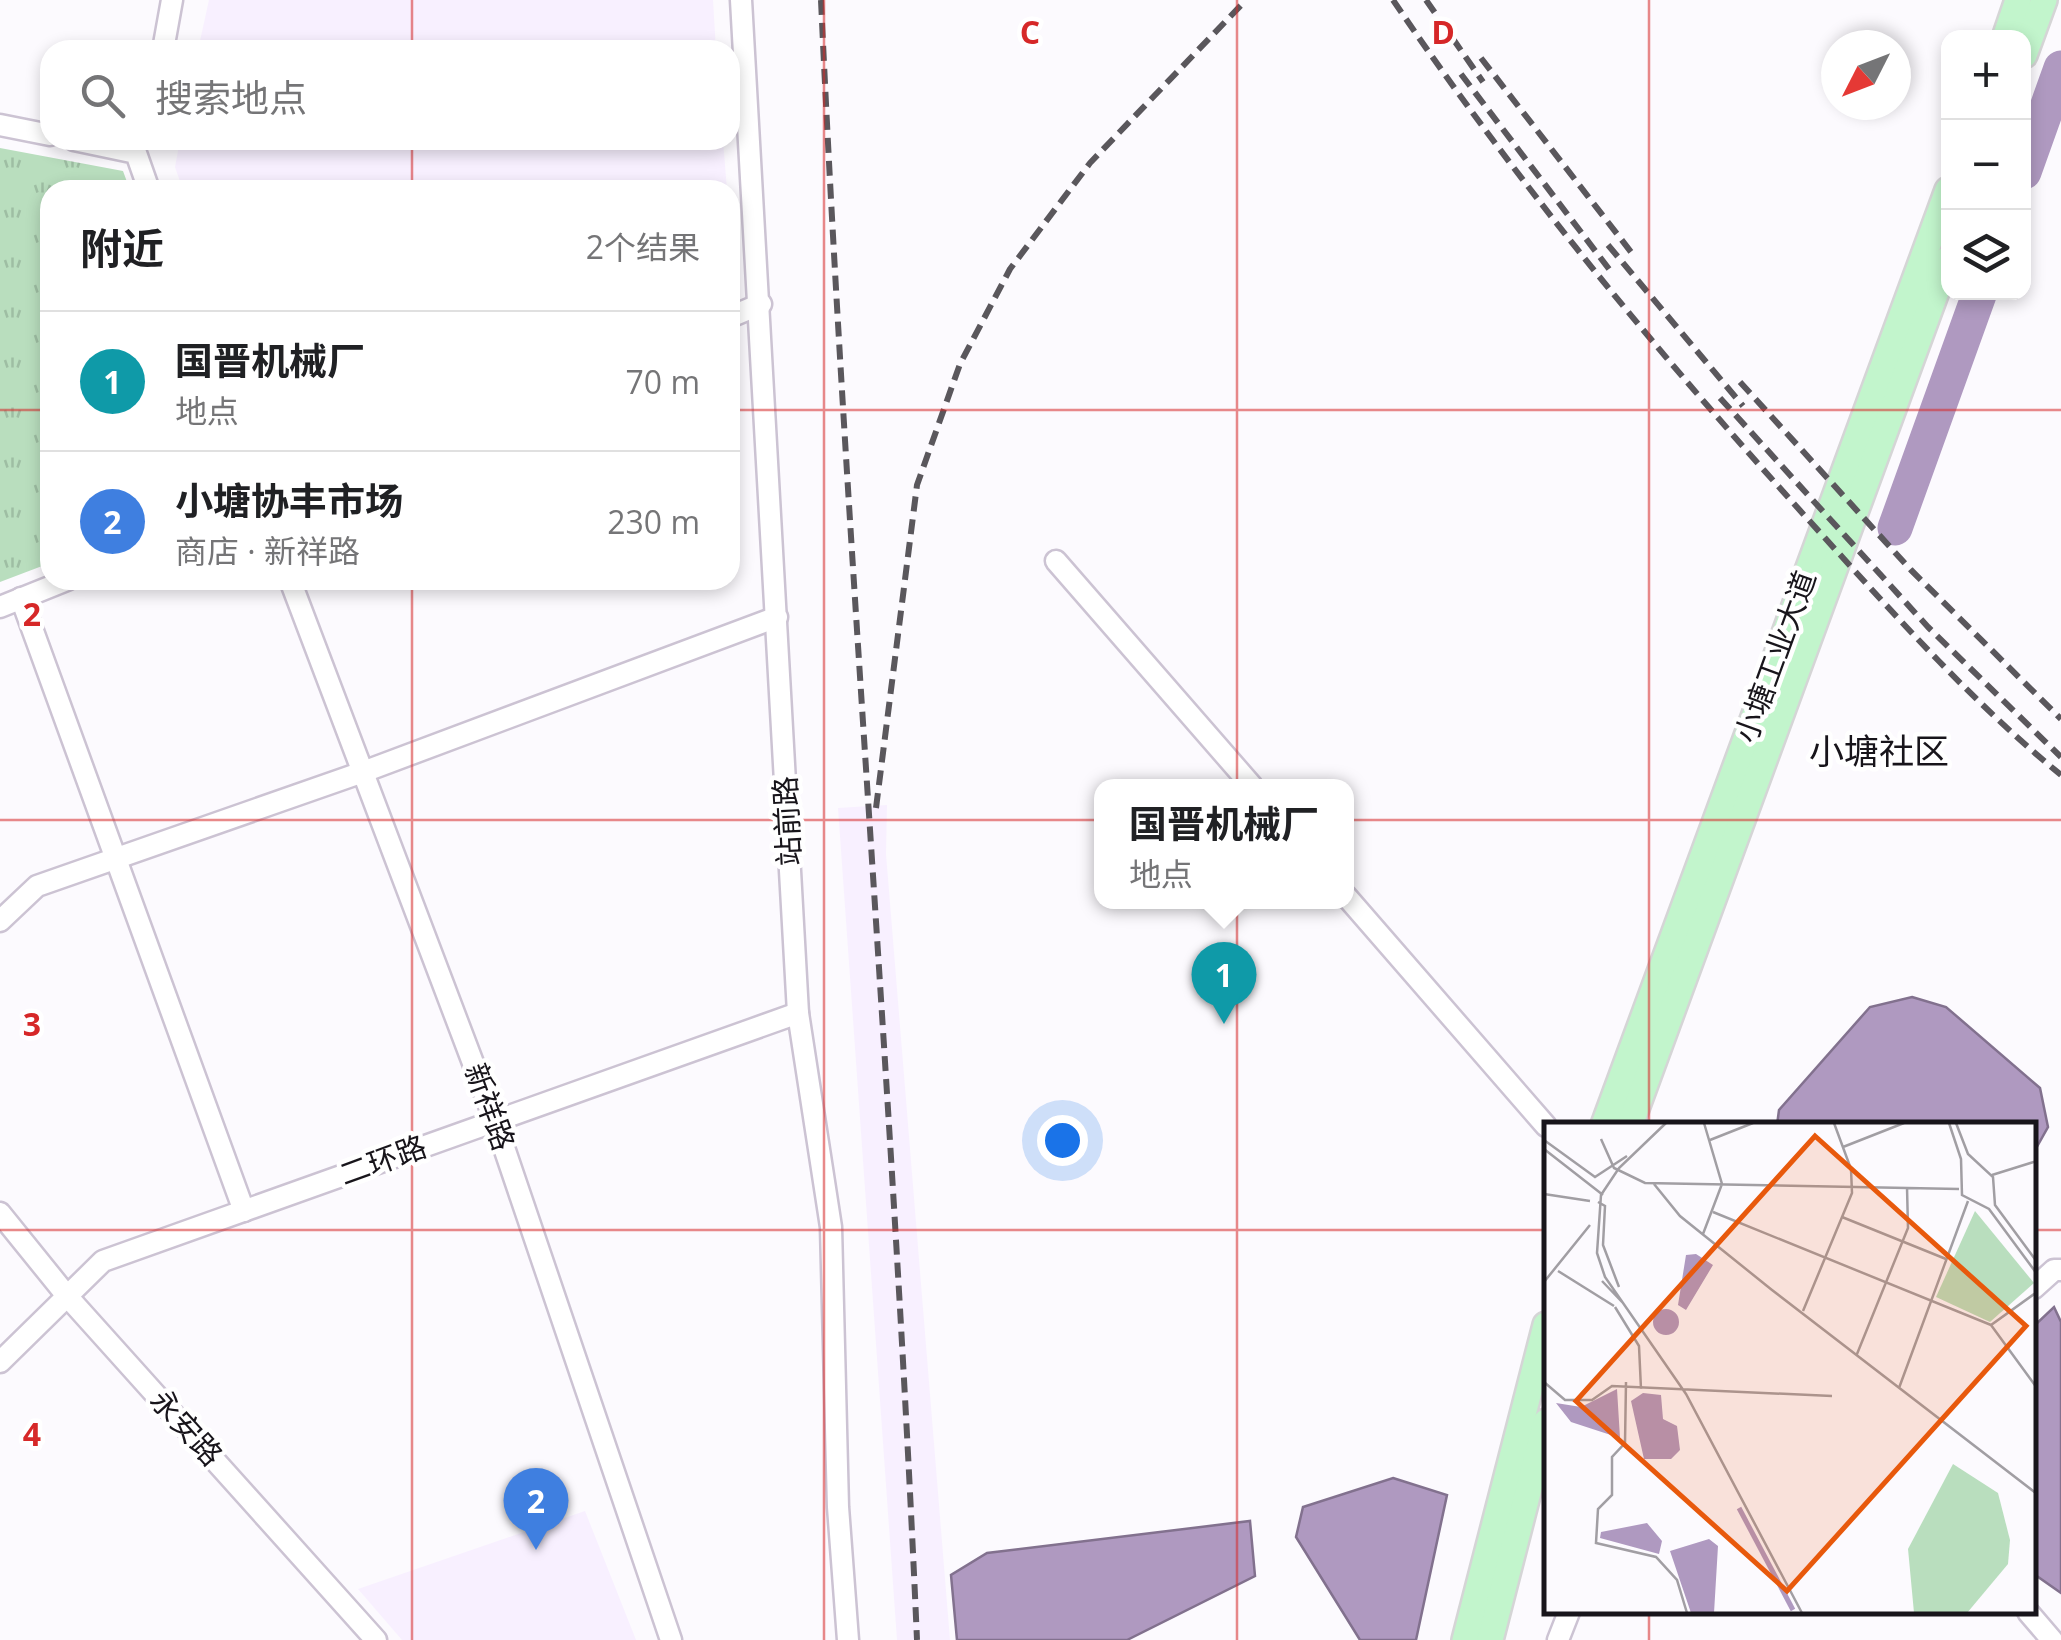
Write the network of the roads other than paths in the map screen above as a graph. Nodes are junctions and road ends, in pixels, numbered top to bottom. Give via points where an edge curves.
1 (172, 0) edge
2 (740, 0) edge
3 (2018, 0) edge
4 (2044, 0) edge
5 (2007, 30) edge
6 (2031, 36) edge
7 (165, 40) edge
8 (0, 125) edge
9 (40, 133) edge
10 (139, 150) edge
11 (147, 180) edge
12 (1941, 209) edge
13 (1941, 278) edge
14 (761, 304) junction
15 (740, 312) edge
16 (1056, 561) dead end
17 (42, 590) edge
18 (294, 590) edge
19 (22, 598) junction
20 (0, 606) edge
21 (778, 617) junction
22 (363, 772) junction
23 (1246, 779) edge
24 (115, 859) junction
25 (1354, 905) edge
26 (0, 921) edge
27 (798, 1012) junction
28 (495, 1121) junction
29 (1605, 1122) edge
30 (1631, 1122) edge
31 (1544, 1124) edge
32 (244, 1211) junction
33 (0, 1213) edge
34 (2061, 1270) edge
35 (2036, 1286) edge
36 (68, 1296) junction
37 (1544, 1333) edge
38 (0, 1362) edge
39 (1544, 1430) edge
40 (1569, 1615) edge
41 (2031, 1615) edge
42 (376, 1640) edge
43 (670, 1640) edge
44 (848, 1640) edge
45 (1465, 1640) edge
46 (1490, 1640) edge
47 (1558, 1640) edge
48 (2052, 1640) edge

1 - 7 street
2 - 14 street, 站前路
3 - 5 main road
4 - 6 main road
8 - 9 street
10 - 11 street
12 - 29 main road, 小塘工业大道
13 - 30 main road, 小塘工业大道
14 - 15 street
14 - 21 street, 站前路
16 - 23 street
17 - 19 street
18 - 22 street, 新祥路
19 - 20 street
19 - 24 street
21 - 22 street
21 - 27 street, 站前路
22 - 24 street
22 - 28 street, 新祥路
24 - 26 street via 38,886
24 - 32 street
25 - 31 street
27 - 28 street, 二环路
27 - 44 street, 站前路 via 831,1227
28 - 32 street, 二环路
28 - 43 street, 新祥路
32 - 36 street, 二环路 via 104,1261
33 - 36 street, 永安路
34 - 35 street
36 - 38 street, 二环路
36 - 42 street, 永安路
37 - 45 main road
39 - 46 main road
40 - 47 street
41 - 48 street

